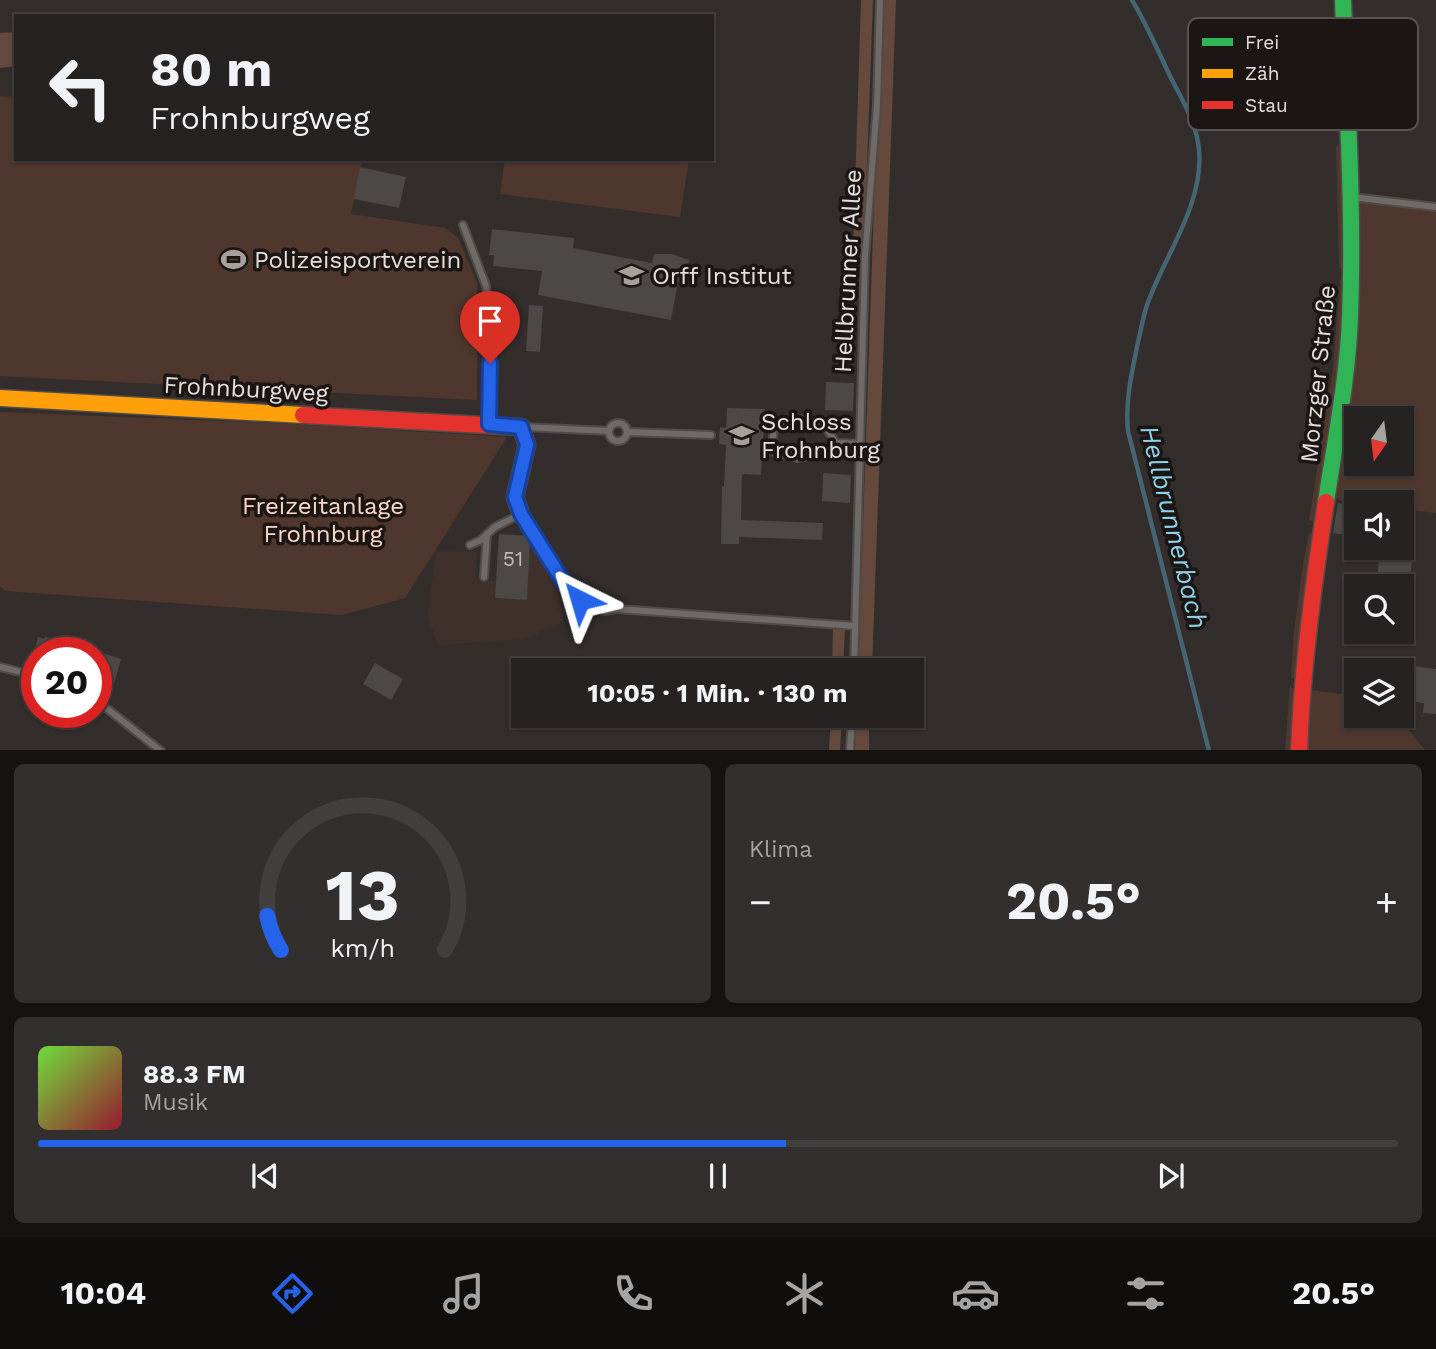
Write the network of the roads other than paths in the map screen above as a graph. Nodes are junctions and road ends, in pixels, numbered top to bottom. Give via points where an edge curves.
1 (880, 0) edge
2 (1343, 0) edge
3 (1344, 18) edge
4 (1348, 130) edge
5 (1350, 197) junction
6 (1436, 207) edge
7 (463, 225) dead end
8 (0, 398) edge
9 (489, 424) junction
10 (521, 427) junction
11 (609, 431) junction
12 (627, 432) junction
13 (712, 435) dead end
14 (836, 443) junction
15 (860, 444) junction
16 (521, 514) junction
17 (487, 534) junction
18 (470, 545) dead end
19 (484, 577) dead end
20 (855, 625) junction
21 (854, 658) edge
22 (0, 667) edge
23 (21, 672) edge
24 (112, 713) edge
25 (851, 728) edge
26 (160, 750) edge
27 (850, 750) edge
28 (1298, 750) edge

1 - 15 lane, Hellbrunner Allee
2 - 3 street, Morzger Straße
4 - 5 street, Morzger Straße
5 - 6 lane
5 - 28 street, Morzger Straße via 1349,339 1315,571
7 - 9 lane via 486,286
8 - 9 street, Frohnburgweg
9 - 10 street, Frohnburgweg
10 - 11 lane
10 - 16 street via 527,445 515,497
11 - 12 lane via 617,441
11 - 12 lane via 618,422
12 - 13 lane
14 - 14 lane via 825,426 801,419 774,424 772,451 797,458 825,454
14 - 15 lane
15 - 20 lane, Hellbrunner Allee
16 - 17 lane
16 - 20 lane via 566,586 580,600 605,611
17 - 18 lane
17 - 19 lane
20 - 21 lane, Hellbrunner Allee
22 - 23 lane
24 - 26 lane
25 - 27 lane

